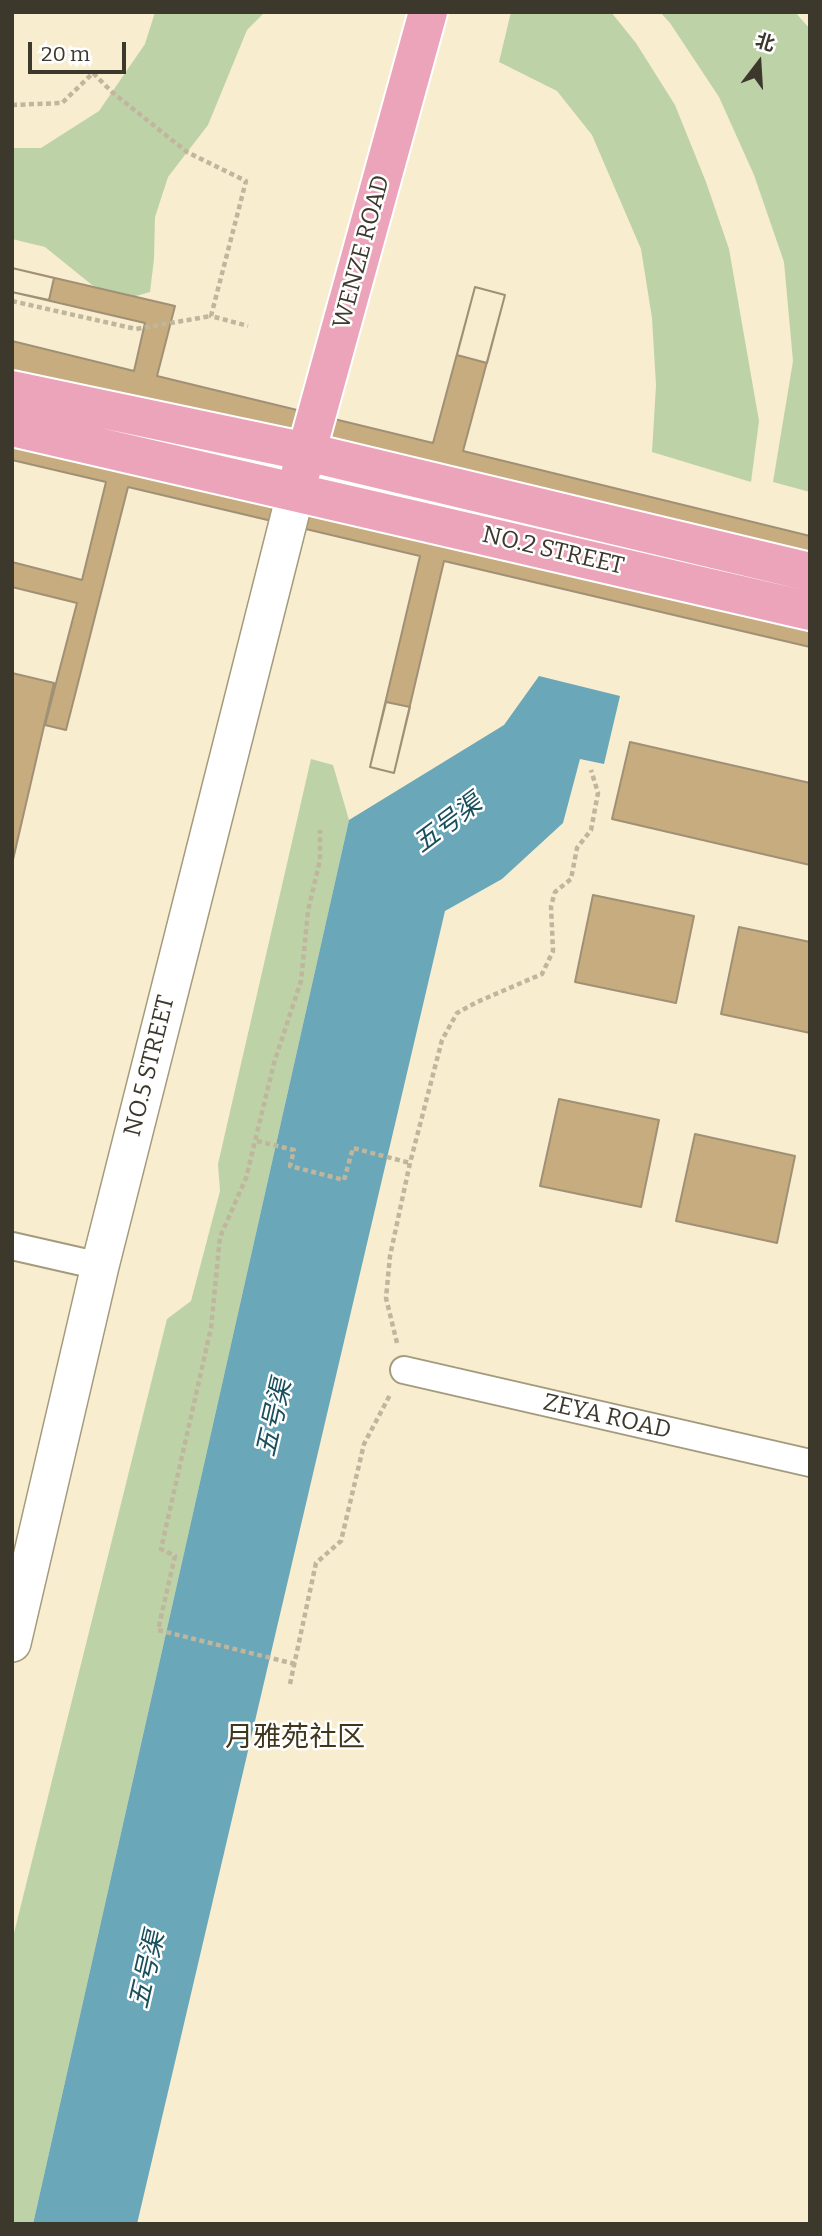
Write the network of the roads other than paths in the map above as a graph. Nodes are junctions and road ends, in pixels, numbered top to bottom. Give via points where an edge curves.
1 (428, 12) edge
2 (12, 390) edge
3 (12, 427) edge
4 (307, 453) junction
5 (296, 491) junction
6 (810, 572) edge
7 (810, 611) edge
8 (12, 1246) edge
9 (100, 1266) junction
10 (404, 1370) road end
11 (810, 1463) edge
12 (12, 1643) edge

1 - 4 main road, WENZE ROAD
2 - 4 main road
3 - 5 main road, NO.2 STREET
4 - 5 main road, WENZE ROAD
4 - 6 main road
5 - 7 main road, NO.2 STREET
5 - 9 main road, NO.5 STREET
8 - 9 street
9 - 12 main road, NO.5 STREET
10 - 11 street, ZEYA ROAD

